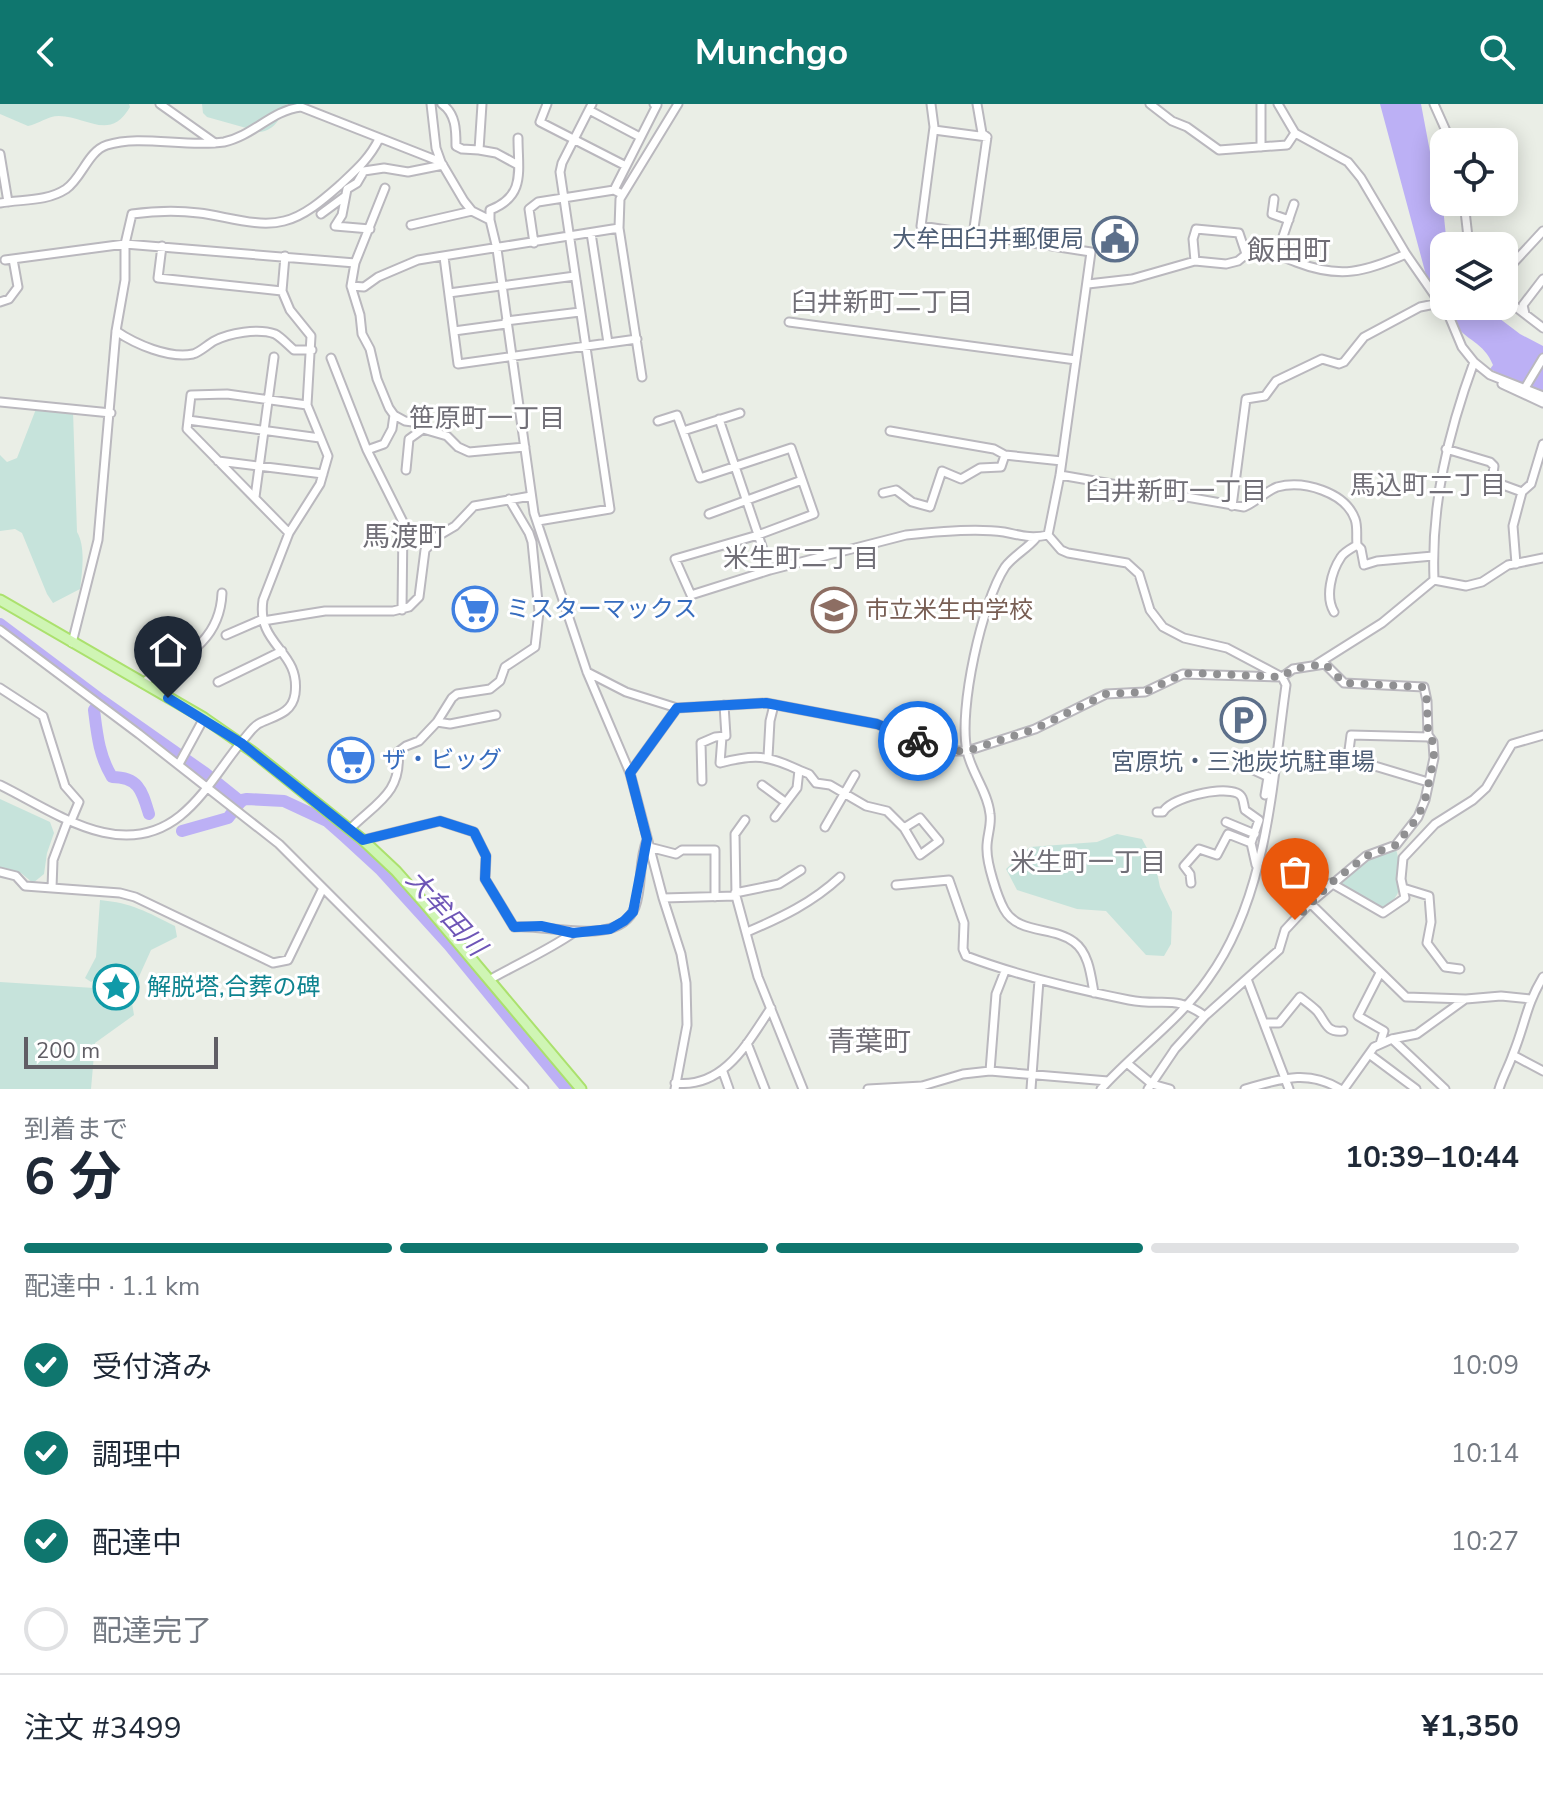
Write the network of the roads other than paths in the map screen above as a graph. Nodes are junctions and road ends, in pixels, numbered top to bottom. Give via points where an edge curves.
1 (160, 104) edge
2 (431, 104) edge
3 (442, 104) edge
4 (482, 104) edge
5 (547, 104) edge
6 (654, 104) edge
7 (678, 104) edge
8 (931, 104) edge
9 (977, 104) edge
10 (1150, 104) edge
11 (1261, 104) edge
12 (1278, 104) edge
13 (1434, 104) edge
14 (591, 107) edge
15 (1445, 128) edge
16 (934, 130) junction
17 (1295, 133) junction
18 (640, 137) junction
19 (987, 137) junction
20 (518, 138) dead end
21 (379, 139) junction
22 (574, 140) junction
23 (215, 143) junction
24 (1261, 147) junction
25 (479, 150) junction
26 (0, 154) edge
27 (442, 163) junction
28 (518, 165) junction
29 (626, 166) junction
30 (385, 188) dead end
31 (618, 192) junction
32 (344, 197) junction
33 (564, 199) junction
34 (1274, 199) dead end
35 (4, 203) edge
36 (1294, 204) dead end
37 (472, 211) junction
38 (321, 214) dead end
39 (490, 220) junction
40 (1289, 220) junction
41 (411, 225) dead end
42 (619, 228) junction
43 (370, 229) junction
44 (1543, 231) edge
45 (591, 233) junction
46 (973, 235) junction
47 (570, 237) junction
48 (534, 243) junction
49 (125, 244) junction
50 (162, 246) junction
51 (497, 249) junction
52 (1246, 254) junction
53 (1277, 254) junction
54 (1406, 254) junction
55 (285, 256) junction
56 (444, 257) junction
57 (1518, 258) edge
58 (1195, 261) junction
59 (355, 263) junction
60 (575, 276) junction
61 (1543, 279) edge
62 (1088, 284) junction
63 (351, 286) junction
64 (501, 286) junction
65 (1430, 289) edge
66 (282, 291) junction
67 (449, 293) junction
68 (0, 302) edge
69 (1430, 305) edge
70 (1518, 309) edge
71 (580, 312) junction
72 (1526, 315) junction
73 (1451, 320) edge
74 (506, 322) junction
75 (789, 322) dead end
76 (1543, 328) edge
77 (116, 331) junction
78 (454, 331) junction
79 (637, 339) junction
80 (608, 343) junction
81 (585, 347) junction
82 (312, 350) junction
83 (274, 357) dead end
84 (511, 357) junction
85 (331, 358) dead end
86 (1543, 358) edge
87 (1076, 360) junction
88 (1474, 362) junction
89 (1490, 375) junction
90 (642, 377) dead end
91 (1525, 387) junction
92 (1543, 396) edge
93 (268, 400) junction
94 (0, 402) edge
95 (1543, 403) edge
96 (307, 405) junction
97 (111, 413) junction
98 (740, 413) dead end
99 (394, 415) junction
100 (719, 419) junction
101 (188, 420) junction
102 (658, 421) dead end
103 (423, 429) junction
104 (264, 431) junction
105 (683, 431) junction
106 (890, 431) dead end
107 (320, 438) junction
108 (1543, 444) edge
109 (525, 447) junction
110 (1446, 449) junction
111 (367, 450) junction
112 (1005, 455) junction
113 (218, 461) junction
114 (1062, 461) junction
115 (259, 465) junction
116 (736, 466) junction
117 (406, 470) dead end
118 (323, 474) junction
119 (1060, 475) junction
120 (802, 480) junction
121 (1522, 492) junction
122 (883, 493) dead end
123 (531, 496) junction
124 (255, 497) junction
125 (509, 499) junction
126 (747, 501) junction
127 (1232, 506) junction
128 (709, 514) dead end
129 (538, 521) junction
130 (289, 533) junction
131 (758, 535) junction
132 (1048, 535) junction
133 (1036, 538) junction
134 (1357, 545) junction
135 (1433, 556) junction
136 (1543, 558) edge
137 (1516, 564) junction
138 (770, 570) junction
139 (1434, 580) junction
140 (222, 593) dead end
141 (0, 600) edge
142 (402, 610) junction
143 (1334, 612) dead end
144 (263, 620) junction
145 (0, 630) edge
146 (226, 635) dead end
147 (72, 643) junction
148 (282, 651) junction
149 (1315, 665) junction
150 (587, 672) junction
151 (1282, 677) junction
152 (218, 682) dead end
153 (142, 683) junction
154 (0, 688) edge
155 (724, 705) junction
156 (774, 705) junction
157 (677, 708) junction
158 (496, 715) dead end
159 (204, 718) junction
160 (437, 722) junction
161 (1543, 735) edge
162 (722, 737) junction
163 (1429, 737) junction
164 (241, 743) junction
165 (967, 751) junction
166 (768, 757) junction
167 (181, 760) junction
168 (1247, 767) dead end
169 (799, 770) junction
170 (630, 773) junction
171 (855, 775) dead end
172 (1270, 778) junction
173 (702, 781) dead end
174 (1428, 782) junction
175 (0, 785) edge
176 (209, 785) junction
177 (762, 785) dead end
178 (844, 793) junction
179 (1265, 795) dead end
180 (785, 802) junction
181 (1157, 812) dead end
182 (775, 817) dead end
183 (745, 820) dead end
184 (70, 821) junction
185 (1226, 822) dead end
186 (825, 827) dead end
187 (904, 828) junction
188 (350, 829) junction
189 (1255, 834) junction
190 (363, 840) junction
191 (648, 843) junction
192 (1251, 843) junction
193 (1256, 867) junction
194 (801, 870) dead end
195 (0, 872) edge
196 (840, 877) dead end
197 (1191, 883) dead end
198 (1331, 883) junction
199 (896, 885) dead end
200 (52, 888) junction
201 (323, 888) junction
202 (1403, 888) junction
203 (736, 895) junction
204 (715, 897) junction
205 (663, 898) junction
206 (1310, 903) junction
207 (747, 932) junction
208 (573, 933) junction
209 (1460, 969) dead end
210 (1005, 971) junction
211 (1380, 973) junction
212 (1543, 977) edge
213 (1247, 979) junction
214 (489, 980) junction
215 (1039, 980) junction
216 (1540, 989) edge
217 (1094, 993) junction
218 (1466, 999) junction
219 (1530, 999) junction
220 (1188, 1004) junction
221 (771, 1008) junction
222 (1205, 1016) junction
223 (1264, 1023) junction
224 (1343, 1031) dead end
225 (1392, 1039) junction
226 (747, 1043) junction
227 (1380, 1044) junction
228 (1369, 1054) junction
229 (1513, 1055) junction
230 (1128, 1064) junction
231 (990, 1071) junction
232 (1543, 1071) edge
233 (723, 1072) junction
234 (1032, 1074) junction
235 (1108, 1081) junction
236 (1287, 1085) edge
237 (675, 1086) edge
238 (1150, 1086) edge
239 (923, 1087) edge
240 (1344, 1087) edge
241 (524, 1089) edge
242 (581, 1089) edge
243 (729, 1089) edge
244 (765, 1089) edge
245 (803, 1089) edge
246 (868, 1089) edge
247 (1031, 1089) edge
248 (1101, 1089) edge
249 (1170, 1089) edge
250 (1245, 1089) edge
251 (1356, 1089) edge
252 (1416, 1089) edge
253 (1445, 1089) edge
254 (1499, 1089) edge

1 - 23 street
2 - 27 street
3 - 25 street via 456,123 456,146
4 - 25 street
5 - 22 street via 540,122
6 - 18 street
7 - 31 street
8 - 16 street
9 - 19 street
10 - 24 street via 1219,150
11 - 24 street
12 - 17 street
13 - 15 street
14 - 18 street
14 - 22 street
16 - 19 street
16 - 46 street via 921,226
17 - 24 street via 1287,145
17 - 54 street via 1348,162
18 - 29 street
19 - 46 street
20 - 28 street
21 - 23 street via 301,107
21 - 27 street
21 - 49 street via 370,157 336,189 285,221 270,224 196,212 132,214
22 - 29 street
22 - 33 street via 560,172
23 - 35 street via 104,146 66,189 40,200
25 - 28 street
26 - 35 street
27 - 32 street via 408,172 364,171
27 - 37 street
28 - 39 street via 518,183 507,204 490,210
29 - 31 street
30 - 43 street
31 - 33 street
31 - 42 street
32 - 38 street
32 - 43 street via 335,226
33 - 47 street
33 - 48 street via 538,202 529,209
34 - 40 street via 1272,214
36 - 40 street
37 - 39 street
37 - 41 street
39 - 51 street
40 - 53 street
42 - 45 street
42 - 79 street
43 - 59 street
44 - 57 street
45 - 47 street
45 - 80 street
46 - 62 street via 1091,252
47 - 48 street
47 - 60 street
48 - 51 street
49 - 50 street
49 - 68 street via 9,260 18,287
49 - 77 street
50 - 55 street
50 - 66 street via 158,278
51 - 56 street
51 - 64 street
52 - 53 street via 1255,247
52 - 58 street via 1226,264
52 - 58 street via 1239,233 1196,229
53 - 54 street via 1319,270 1362,272
54 - 65 street
55 - 59 street
55 - 66 street
56 - 63 street via 418,260 364,287
56 - 67 street
58 - 62 street via 1132,279
59 - 63 street
60 - 64 street
60 - 71 street
61 - 72 street via 1523,305
62 - 87 street
63 - 99 street via 362,334
64 - 67 street
64 - 74 street
66 - 82 street via 311,336
67 - 78 street
69 - 127 street via 1364,337 1344,362 1322,359 1276,381 1265,396 1246,399
70 - 72 street
71 - 74 street
71 - 81 street
72 - 76 street
73 - 88 street
74 - 78 street
74 - 84 street
75 - 87 street
77 - 82 street via 170,353 195,354 217,339 254,332 276,335 294,350
77 - 97 street
78 - 84 street via 458,364
79 - 80 street
79 - 90 street
80 - 81 street
81 - 84 street
81 - 129 street via 610,509
82 - 96 street
83 - 93 street
84 - 109 street
85 - 111 street
86 - 91 street
87 - 114 street
88 - 89 street
88 - 110 street
89 - 91 street
89 - 95 street
91 - 92 street
93 - 96 street
93 - 101 street via 191,395
93 - 104 street
94 - 97 street
96 - 107 street
97 - 147 street via 98,540
98 - 100 street
99 - 103 street via 420,423
99 - 111 street via 384,444
100 - 105 street
100 - 116 street
101 - 104 street
101 - 113 street via 187,429
102 - 105 street via 677,415
103 - 109 street via 447,436 469,452
103 - 117 street via 409,439
104 - 107 street
104 - 115 street
105 - 116 street via 700,478
106 - 112 street
107 - 118 street via 328,456
108 - 121 street via 1531,484
109 - 123 street
110 - 121 street via 1490,462 1492,481
110 - 135 street
111 - 142 street via 403,522
112 - 114 street
112 - 122 street via 1001,467 980,468 961,479 942,471 930,507 896,490
113 - 115 street
113 - 124 street
114 - 119 street
115 - 118 street
115 - 124 street
116 - 120 street via 791,448
116 - 126 street
118 - 130 street
119 - 127 street
119 - 132 street
120 - 126 street
120 - 131 street via 814,514
121 - 137 street via 1513,526
123 - 125 street
123 - 129 street
124 - 130 street
125 - 142 street via 474,506 438,536 425,550 419,597
125 - 160 street via 532,542 539,603 535,647 505,667 490,689 457,694
126 - 128 street
126 - 131 street
127 - 134 street via 1256,502 1275,488 1325,491 1355,517
129 - 150 street
130 - 144 street via 263,600
131 - 138 street
131 - 138 street via 675,559 691,595
132 - 133 street
132 - 151 street via 1068,553 1117,560 1134,568 1150,610 1172,633 1227,648
133 - 138 street via 1003,532 927,532
133 - 165 street via 1007,565 987,605 972,669
134 - 135 street via 1367,566
134 - 143 street via 1342,555 1331,581
135 - 139 street
136 - 137 street
137 - 139 street via 1466,586
139 - 149 street via 1382,623
140 - 153 street via 219,618 201,646
141 - 147 main road
142 - 144 street via 325,611
144 - 146 street
144 - 148 street via 268,638
145 - 167 street
147 - 153 main road
148 - 152 street
148 - 164 street via 290,661 294,699
149 - 151 street
149 - 163 street via 1325,664 1344,683 1424,687
150 - 157 street via 626,692
150 - 170 street
151 - 165 street via 1183,674 1145,692 1106,694 1035,729
151 - 172 street via 1286,685
153 - 159 main road
154 - 184 street via 43,716 65,786 79,802
155 - 156 street
155 - 157 street
155 - 162 street
156 - 165 street via 877,724 942,751
156 - 166 street
157 - 170 street
158 - 160 street
159 - 164 main road
159 - 167 street
160 - 188 street via 419,741 398,752 400,770 392,791
161 - 202 street via 1512,744 1486,788 1435,824 1403,858
162 - 166 street via 720,763
162 - 173 street via 701,743
163 - 174 street via 1434,758
163 - 174 street via 1351,735 1348,758
164 - 176 street
164 - 188 main road
165 - 217 street via 990,810 988,860 1004,909 1022,925 1074,942 1090,971
166 - 169 street
167 - 176 street
168 - 172 street
169 - 178 street
169 - 180 street via 797,788
170 - 191 street
171 - 178 street
172 - 179 street
172 - 193 street
174 - 198 street via 1418,817 1396,845 1366,856
175 - 184 street
176 - 184 street via 180,815 150,832 119,836
176 - 201 street
177 - 180 street
178 - 186 street
178 - 187 street via 887,811
180 - 182 street
181 - 189 street via 1189,796 1237,793 1245,810 1259,820
183 - 203 street via 735,834
184 - 200 street via 53,860
185 - 189 street
187 - 187 street via 920,818 939,841 920,855
188 - 190 main road
189 - 192 street
190 - 208 street via 440,821 463,826 481,841 485,879 514,927
190 - 214 main road
191 - 204 street via 676,854 715,850
191 - 205 street
191 - 208 street via 633,912 610,929
192 - 193 street
192 - 197 street via 1228,834 1217,855 1199,849 1184,866
193 - 220 street via 1233,935
194 - 203 street via 779,884
195 - 200 street via 16,876 25,886
196 - 207 street via 820,897
198 - 202 street via 1383,913 1405,898
198 - 206 street
199 - 210 street via 949,880 964,923 966,956
200 - 201 street via 135,897 278,964 293,953
201 - 241 street
202 - 209 street via 1429,896 1427,943 1445,967
203 - 204 street
203 - 207 street
204 - 205 street
205 - 237 street via 681,954 687,1000 685,1047
206 - 211 street
206 - 213 street via 1285,930 1279,950
207 - 221 street
208 - 214 street
210 - 215 street
210 - 231 street via 996,994
211 - 218 street via 1406,997
211 - 227 street via 1358,1016 1384,1031
212 - 216 street
213 - 222 street
213 - 223 street
214 - 242 main road
215 - 217 street
215 - 234 street
216 - 219 street
217 - 220 street via 1157,1005
218 - 219 street
218 - 225 street via 1417,1034
219 - 229 street
220 - 222 street
220 - 230 street
221 - 226 street
221 - 245 street
222 - 238 street
223 - 224 street via 1279,1023 1300,997 1326,1028
223 - 236 street
225 - 227 street
225 - 253 street
226 - 233 street
226 - 244 street
227 - 228 street
228 - 240 street
228 - 252 street
229 - 232 street
229 - 254 street
230 - 235 street
230 - 238 street
231 - 234 street
231 - 239 street
233 - 237 street via 703,1085
233 - 243 street
234 - 235 street
234 - 247 street
235 - 248 street
236 - 240 street via 1313,1077
236 - 250 street
238 - 249 street
239 - 246 street
240 - 251 street

